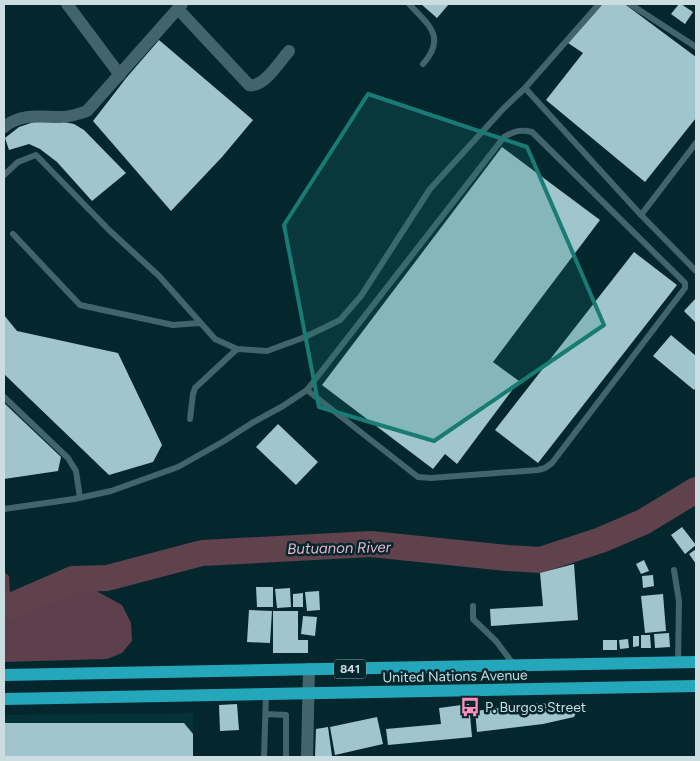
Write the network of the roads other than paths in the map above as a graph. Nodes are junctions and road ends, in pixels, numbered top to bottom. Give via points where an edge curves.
1 (67, 4) edge
2 (409, 4) edge
3 (599, 4) edge
4 (630, 4) edge
5 (178, 5) edge
6 (696, 47) edge
7 (289, 51) dead end
8 (423, 64) dead end
9 (120, 75) junction
10 (524, 88) junction
11 (4, 127) edge
12 (696, 143) edge
13 (4, 175) edge
14 (641, 215) junction
15 (13, 234) dead end
16 (696, 271) edge
17 (200, 323) junction
18 (237, 348) junction
19 (307, 390) junction
20 (4, 396) edge
21 (190, 419) dead end
22 (80, 498) junction
23 (4, 509) edge
24 (674, 570) dead end
25 (473, 606) dead end
26 (696, 662) edge
27 (678, 663) junction
28 (515, 666) junction
29 (309, 670) junction
30 (4, 675) edge
31 (696, 686) edge
32 (308, 694) junction
33 (266, 695) junction
34 (4, 700) edge
35 (266, 714) junction
36 (264, 757) edge
37 (286, 757) edge
38 (307, 757) edge

1 - 9 street
2 - 8 lane via 430,25 434,35 430,56
3 - 10 lane
4 - 6 lane
5 - 7 street via 249,85 255,86 263,81
5 - 9 street
9 - 11 street via 87,111 62,117 22,117
10 - 14 lane
10 - 18 lane via 430,189 361,296 340,320 267,351
12 - 14 lane
13 - 17 lane via 18,162 36,155 159,276
14 - 16 lane
15 - 17 lane via 80,305 173,325
17 - 18 lane via 215,339
18 - 21 lane via 196,388
19 - 19 lane via 504,137 512,132 532,132 684,283 685,288 552,463 538,470 418,477
19 - 22 lane via 178,467 111,491
20 - 22 lane via 68,458 76,471
22 - 23 lane
24 - 27 lane via 679,600
25 - 28 lane via 473,619
26 - 27 main road, United Nations Avenue / 841
27 - 28 main road, United Nations Avenue / 841
28 - 29 main road, United Nations Avenue / 841
29 - 30 main road, United Nations Avenue / 841
29 - 32 street
31 - 32 main road, United Nations Avenue / 841
32 - 33 main road, United Nations Avenue / 841
32 - 38 street
33 - 34 main road, United Nations Avenue / 841
33 - 35 lane
35 - 36 lane
35 - 37 lane via 286,715

